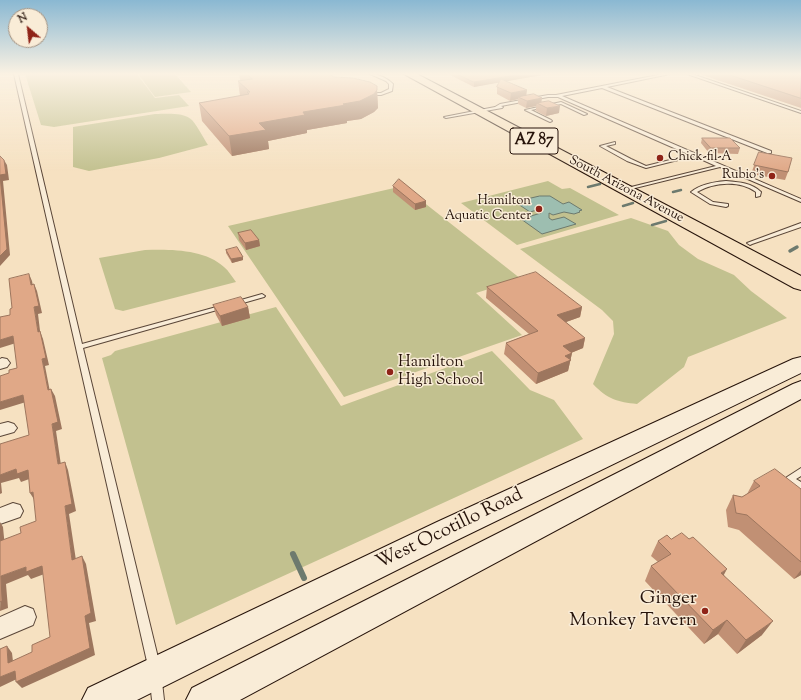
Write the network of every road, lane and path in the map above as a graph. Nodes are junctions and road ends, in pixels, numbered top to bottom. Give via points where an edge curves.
1 (24, 107) edge
2 (484, 107) edge
3 (485, 107) edge
4 (512, 107) edge
5 (543, 107) edge
6 (569, 107) edge
7 (582, 107) edge
8 (653, 107) edge
9 (785, 107) edge
10 (489, 109) junction
11 (801, 112) edge
12 (585, 114) dead end
13 (446, 117) dead end
14 (550, 121) dead end
15 (614, 143) dead end
16 (769, 152) edge
17 (694, 155) junction
18 (720, 166) junction
19 (633, 188) junction
20 (758, 196) dead end
21 (801, 201) edge
22 (726, 205) dead end
23 (801, 225) edge
24 (750, 243) junction
25 (801, 269) edge
26 (801, 284) edge
27 (262, 296) dead end
28 (79, 347) junction
29 (801, 364) edge
30 (801, 389) edge
31 (801, 472) edge
32 (801, 487) edge
33 (25, 617) dead end
34 (0, 628) edge
35 (157, 686) edge
36 (100, 700) edge
37 (204, 700) edge

1 - 28 lane
2 - 10 main road, South Arizona Avenue / AZ 87
3 - 10 main road, South Arizona Avenue / AZ 87
4 - 10 lane
5 - 14 lane via 527,110
6 - 12 lane
7 - 17 lane
8 - 16 lane
9 - 11 lane
10 - 13 lane
10 - 19 main road, South Arizona Avenue / AZ 87
15 - 17 lane via 602,146 646,167
17 - 18 lane
18 - 19 lane
18 - 21 lane
19 - 24 main road, South Arizona Avenue / AZ 87
19 - 26 main road, South Arizona Avenue / AZ 87
20 - 22 lane via 759,192 756,189 728,182 693,192 712,203
23 - 24 lane
24 - 25 main road, South Arizona Avenue / AZ 87
27 - 28 lane
28 - 35 lane
29 - 35 main road, West Ocotillo Road via 447,531
30 - 37 main road, West Ocotillo Road
31 - 32 lane via 790,479
33 - 34 street
35 - 36 main road, West Ocotillo Road

